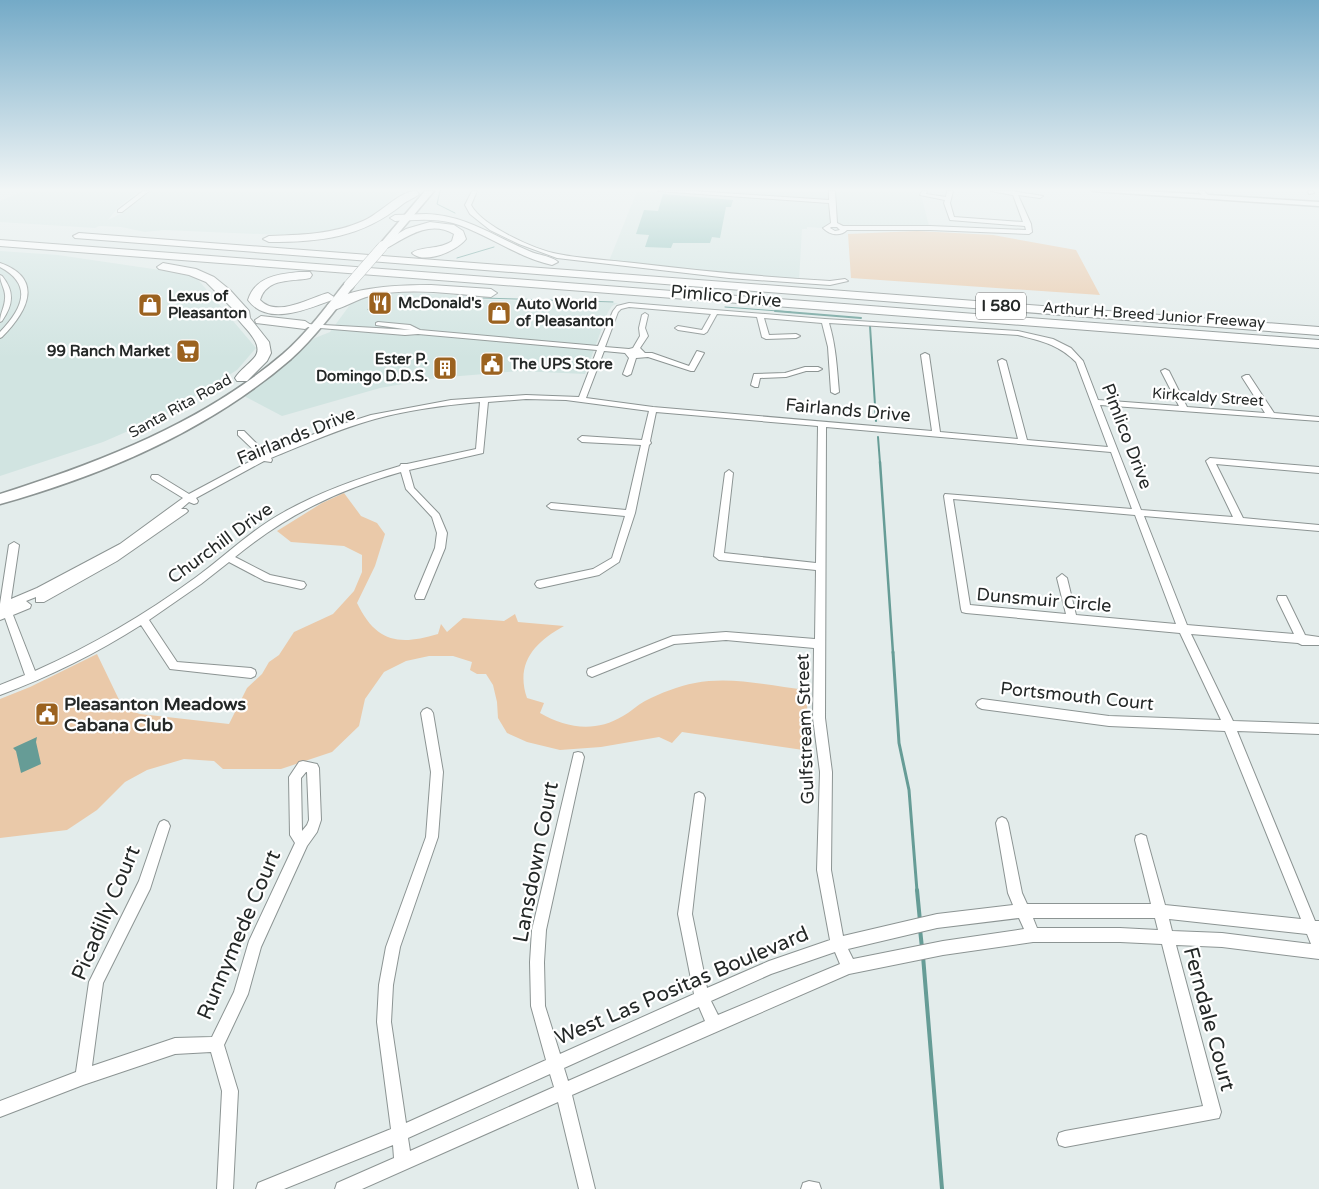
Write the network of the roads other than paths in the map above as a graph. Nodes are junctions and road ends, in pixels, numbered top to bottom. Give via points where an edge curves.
1 (30, 246) edge
2 (48, 246) edge
3 (75, 246) edge
4 (222, 246) edge
5 (377, 246) edge
6 (450, 246) edge
7 (513, 246) edge
8 (529, 246) edge
9 (289, 252) junction
10 (0, 264) edge
11 (407, 274) junction
12 (0, 277) edge
13 (682, 280) junction
14 (845, 281) dead end
15 (730, 298) junction
16 (331, 302) junction
17 (715, 312) junction
18 (244, 314) junction
19 (645, 315) dead end
20 (760, 316) junction
21 (0, 320) edge
22 (825, 321) junction
23 (313, 322) junction
24 (678, 328) dead end
25 (1319, 331) edge
26 (0, 336) edge
27 (796, 336) dead end
28 (1319, 338) edge
29 (1319, 344) edge
30 (602, 347) junction
31 (635, 353) junction
32 (700, 353) dead end
33 (925, 355) dead end
34 (1002, 361) dead end
35 (832, 362) junction
36 (818, 369) junction
37 (1165, 371) dead end
38 (627, 374) dead end
39 (834, 375) junction
40 (1246, 377) dead end
41 (242, 378) junction
42 (755, 385) dead end
43 (835, 392) dead end
44 (581, 401) junction
45 (484, 402) junction
46 (1095, 402) junction
47 (653, 409) junction
48 (1184, 409) junction
49 (1271, 415) junction
50 (1319, 419) edge
51 (822, 425) junction
52 (241, 433) dead end
53 (936, 434) junction
54 (582, 439) dead end
55 (1023, 442) junction
56 (647, 444) junction
57 (1113, 450) junction
58 (267, 459) junction
59 (404, 466) junction
60 (1319, 470) edge
61 (729, 473) dead end
62 (155, 477) dead end
63 (0, 488) edge
64 (0, 499) edge
65 (192, 500) junction
66 (551, 506) dead end
67 (1138, 512) junction
68 (630, 513) junction
69 (1239, 520) junction
70 (1319, 528) edge
71 (14, 545) dead end
72 (227, 557) junction
73 (821, 567) junction
74 (1062, 578) dead end
75 (540, 584) dead end
76 (301, 585) dead end
77 (420, 596) dead end
78 (1282, 599) dead end
79 (3, 611) edge
80 (1072, 618) junction
81 (144, 619) junction
82 (1184, 630) junction
83 (1302, 641) junction
84 (1319, 641) edge
85 (820, 644) junction
86 (592, 672) dead end
87 (251, 673) dead end
88 (32, 678) junction
89 (0, 690) edge
90 (982, 704) dead end
91 (427, 714) dead end
92 (1229, 726) junction
93 (1319, 730) edge
94 (578, 757) dead end
95 (699, 798) dead end
96 (1002, 823) dead end
97 (164, 826) dead end
98 (1141, 840) dead end
99 (302, 842) junction
100 (1024, 911) junction
101 (1161, 911) junction
102 (1315, 928) edge
103 (1033, 935) junction
104 (1165, 938) junction
105 (838, 944) junction
106 (1319, 947) edge
107 (1319, 952) edge
108 (849, 968) junction
109 (702, 998) junction
110 (715, 1024) junction
111 (216, 1044) junction
112 (554, 1064) junction
113 (83, 1076) junction
114 (563, 1091) junction
115 (0, 1109) edge
116 (401, 1132) junction
117 (1065, 1139) dead end
118 (403, 1161) junction
119 (225, 1189) edge
120 (264, 1189) edge
121 (343, 1189) edge
122 (587, 1189) edge
123 (809, 1189) edge
124 (813, 1189) edge

1 - 18 highway via 198,273 218,282
2 - 11 highway, Arthur H. Breed Junior Freeway / I 580
3 - 28 highway, I 580
4 - 9 highway, Arthur H. Breed Junior Freeway / I 580
5 - 16 main road, Santa Rita Road, bridge
6 - 9 highway via 427,253
7 - 13 highway via 541,260
8 - 14 street via 557,256 729,276 830,283
9 - 13 highway, Arthur H. Breed Junior Freeway / I 580
10 - 26 street via 20,278 26,294 22,310
11 - 15 highway, Arthur H. Breed Junior Freeway / I 580
11 - 16 highway via 378,277 289,276 262,286 254,295 261,308 285,310
12 - 21 street via 10,293
13 - 25 highway, Arthur H. Breed Junior Freeway / I 580
15 - 16 highway via 705,301 387,290
15 - 29 highway, Arthur H. Breed Junior Freeway / I 580
16 - 23 main road, Santa Rita Road
17 - 20 street, Pimlico Drive
17 - 24 street via 704,332
17 - 30 street, Pimlico Drive via 629,305 619,308
18 - 23 highway via 268,322
18 - 41 highway via 243,318 265,349 262,358
19 - 31 street via 644,336
20 - 22 street, Pimlico Drive
20 - 27 street via 766,337
22 - 35 street via 832,342
22 - 46 street, Pimlico Drive via 1018,333 1050,340 1079,360
23 - 30 street via 405,333
23 - 41 main road, Santa Rita Road
23 - 64 main road, Santa Rita Road via 276,365 204,414 120,456
30 - 31 street
30 - 44 street
31 - 32 street via 691,369
31 - 38 street
33 - 53 street
34 - 55 street
35 - 36 street via 822,364
35 - 39 street
36 - 39 street
36 - 42 street via 757,376
37 - 48 street
39 - 43 street
40 - 49 street
41 - 63 main road, Santa Rita Road via 195,408 143,434 77,462
44 - 45 street, Fairlands Drive
44 - 47 street, Fairlands Drive
45 - 58 street, Fairlands Drive via 373,422
45 - 59 street, Churchill Drive via 480,451
46 - 48 street, Kirkcaldy Street
46 - 57 street, Pimlico Drive
47 - 51 street, Fairlands Drive
47 - 56 street
48 - 49 street, Kirkcaldy Street
49 - 50 street, Kirkcaldy Street
51 - 53 street, Fairlands Drive
51 - 73 street, Gulfstream Street
52 - 58 street
53 - 55 street, Fairlands Drive
54 - 56 street
55 - 57 street, Fairlands Drive
56 - 68 street
57 - 67 street, Pimlico Drive
58 - 65 street, Fairlands Drive
59 - 72 street, Churchill Drive via 334,490 258,532
59 - 77 street via 410,488 436,516 442,533 440,548
60 - 69 street via 1210,461
61 - 73 street via 719,556
62 - 65 street
65 - 79 street, Fairlands Drive via 137,546 106,564
66 - 68 street
67 - 69 street
67 - 80 street, Dunsmuir Circle via 948,496 966,609
67 - 82 street, Pimlico Drive
68 - 75 street via 616,560 596,572
69 - 70 street
71 - 79 street
72 - 76 street via 268,578
72 - 81 street, Churchill Drive
73 - 85 street, Gulfstream Street
74 - 80 street
78 - 83 street
79 - 88 street
80 - 82 street, Dunsmuir Circle
81 - 87 street via 174,666
81 - 88 street, Churchill Drive
82 - 83 street, Dunsmuir Circle
82 - 92 street, Pimlico Drive
83 - 84 street, Dunsmuir Circle
85 - 86 street via 726,636 673,640
85 - 105 street, Gulfstream Street via 819,718 826,772 824,870
88 - 89 street, Churchill Drive
90 - 92 street, Portsmouth Court via 1109,721
91 - 116 street via 437,772 432,837 393,947 386,985 384,1022
92 - 93 street, Portsmouth Court
92 - 102 street, Pimlico Drive
94 - 112 street, Lansdown Court via 540,930 537,962 538,1006
95 - 109 street via 685,914
96 - 100 street via 1015,893
97 - 113 street, Picadilly Court via 145,884 96,982
98 - 101 street
99 - 99 street, Runnymede Court via 315,820 313,768 303,766 295,777 296,835
99 - 111 street, Runnymede Court via 254,946 240,994
100 - 101 street, West Las Positas Boulevard
100 - 103 street
100 - 105 street, West Las Positas Boulevard via 937,921
101 - 102 street, West Las Positas Boulevard
101 - 104 street
102 - 106 street, Pimlico Drive
103 - 104 street
103 - 108 street via 943,948
104 - 107 street via 1222,940
104 - 117 street, Ferndale Court via 1213,1112
105 - 108 street, Gulfstream Street
105 - 109 street, West Las Positas Boulevard via 770,968
108 - 110 street
109 - 110 street
109 - 112 street, West Las Positas Boulevard
110 - 114 street
111 - 113 street via 175,1046
111 - 119 street via 230,1091
112 - 114 street, Lansdown Court
112 - 116 street, West Las Positas Boulevard
113 - 115 street
114 - 118 street
114 - 122 street, Lansdown Court
116 - 118 street
116 - 120 street, West Las Positas Boulevard
118 - 121 street
123 - 124 street

